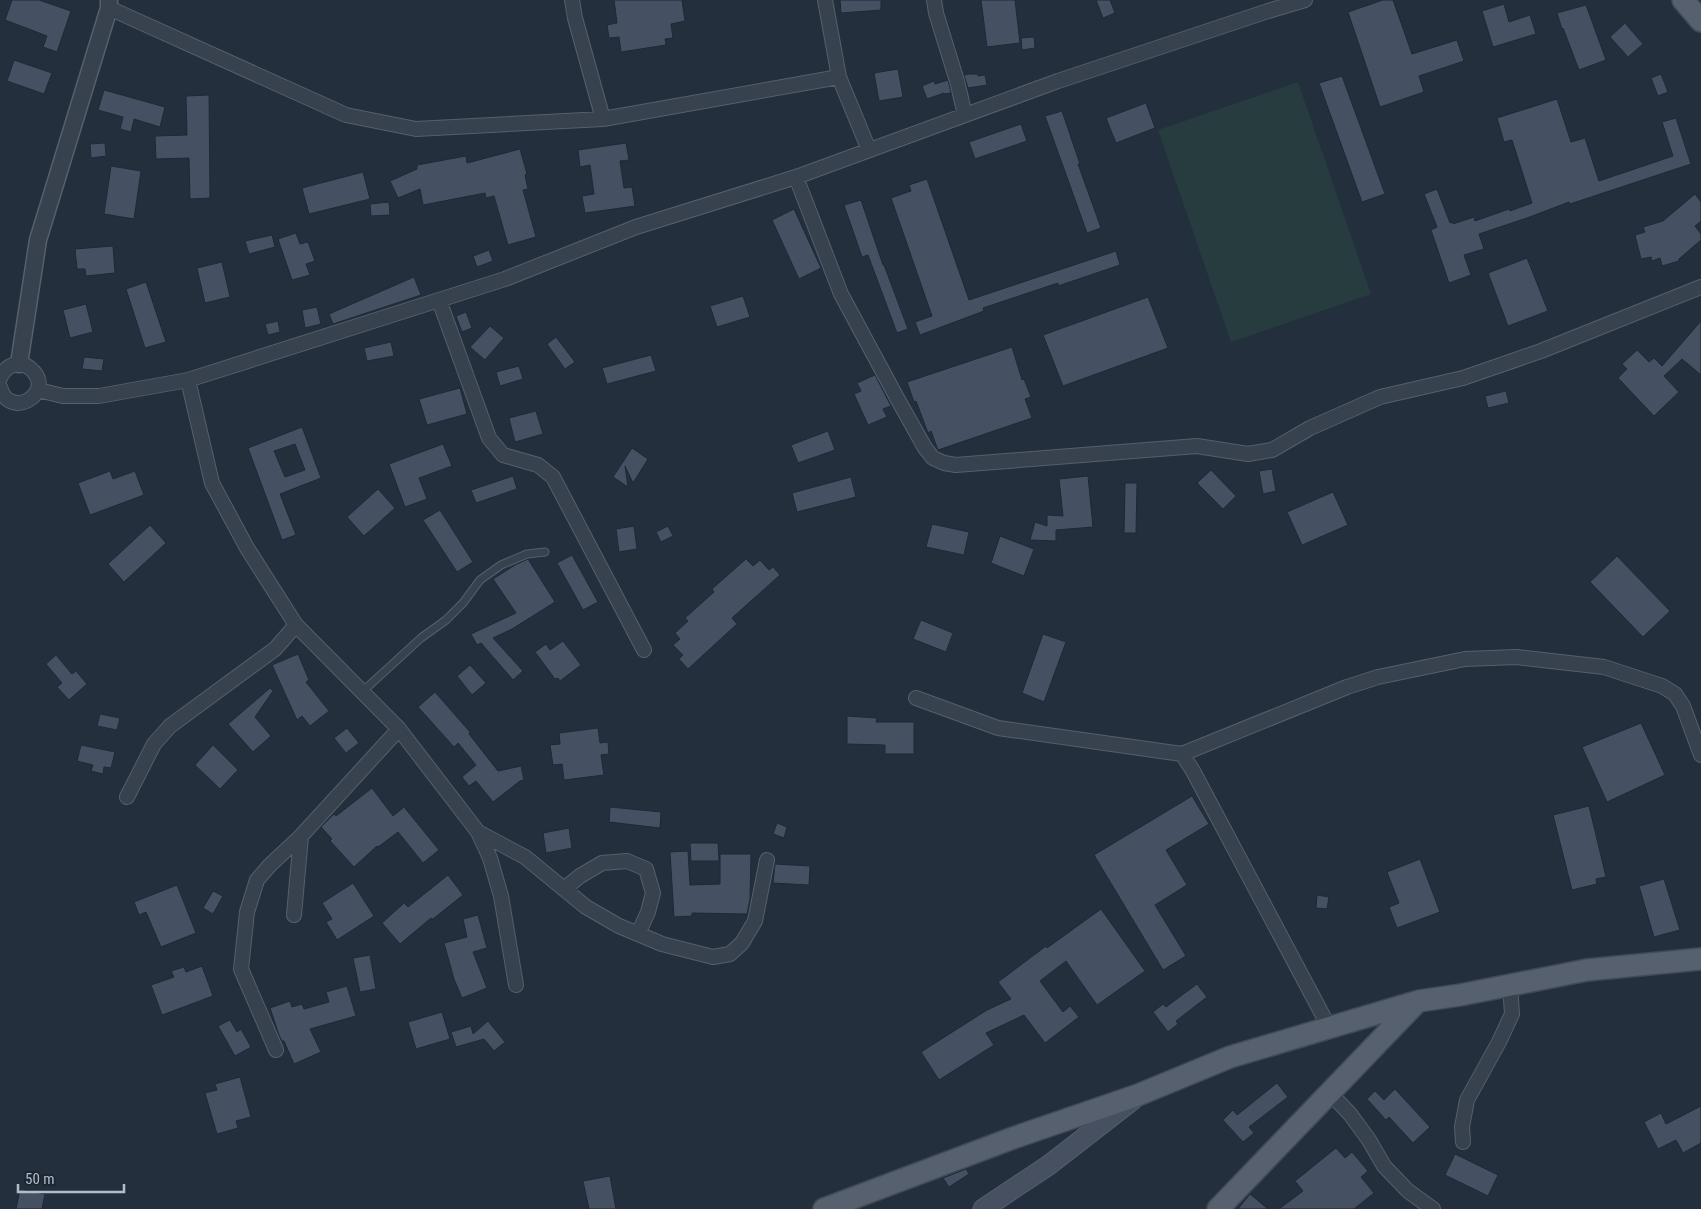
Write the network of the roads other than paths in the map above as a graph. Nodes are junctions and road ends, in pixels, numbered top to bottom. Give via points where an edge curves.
1 (572, 0) edge
2 (825, 0) edge
3 (934, 0) edge
4 (1306, 0) edge
5 (1683, 0) edge
6 (109, 4) edge
7 (1266, 5) edge
8 (1701, 21) edge
9 (839, 77) junction
10 (965, 115) junction
11 (603, 119) junction
12 (869, 150) junction
13 (796, 177) junction
14 (1701, 287) edge
15 (439, 300) junction
16 (19, 364) junction
17 (0, 378) edge
18 (188, 380) junction
19 (0, 387) edge
20 (38, 390) junction
21 (545, 552) dead end
22 (296, 625) junction
23 (644, 650) dead end
24 (362, 692) junction
25 (916, 698) dead end
26 (400, 729) junction
27 (1182, 754) junction
28 (1701, 755) edge
29 (127, 797) dead end
30 (478, 832) junction
31 (301, 836) junction
32 (767, 860) dead end
33 (564, 889) junction
34 (294, 915) dead end
35 (638, 934) junction
36 (1701, 959) edge
37 (516, 985) dead end
38 (1510, 985) junction
39 (1419, 1001) junction
40 (1329, 1027) junction
41 (276, 1050) dead end
42 (1330, 1093) junction
43 (1138, 1096) junction
44 (1463, 1142) dead end
45 (824, 1209) edge
46 (983, 1209) edge
47 (1218, 1209) edge
48 (1433, 1209) edge

1 - 11 street
2 - 9 street
3 - 10 street
4 - 7 street
5 - 8 main road
6 - 11 street via 346,115 416,129
6 - 16 street via 38,240
7 - 10 street
9 - 11 street
9 - 12 street
10 - 12 street
12 - 13 street
13 - 14 street via 841,294 897,398 933,458 956,465 1197,446 1248,454 1272,450 1310,428 1380,397 1463,378
13 - 15 street via 636,227 504,279
15 - 18 street
15 - 23 street via 489,438 503,455 538,465 554,477
16 - 17 street via 7,368
16 - 20 street via 26,365 37,375
18 - 20 street via 98,396 63,396
18 - 22 street via 212,483
19 - 20 street via 8,400 16,403 33,398
21 - 24 lane via 528,554 502,565 480,580 446,620 421,638
22 - 24 street
22 - 29 street via 276,650 170,726 154,744
24 - 26 street
25 - 27 street via 998,728
26 - 30 street
26 - 31 street
27 - 28 street via 1378,677 1465,659 1516,657 1604,667 1662,686 1675,694 1683,706
27 - 40 street
30 - 33 street via 525,857
30 - 37 street via 501,896
31 - 34 street
31 - 41 street via 257,880 247,912 241,969
32 - 35 street via 756,921 742,943 730,954 713,957 662,944
33 - 35 street via 586,907
33 - 35 street via 602,863 627,861 646,869 653,893
36 - 38 main road via 1587,970
38 - 39 main road
38 - 44 street via 1512,1014 1467,1100 1462,1126
39 - 40 main road
39 - 42 main road
40 - 43 main road via 1230,1057
42 - 47 main road
42 - 48 street via 1350,1114 1384,1166 1408,1191
43 - 45 main road via 1013,1138
43 - 46 main road via 1049,1165

